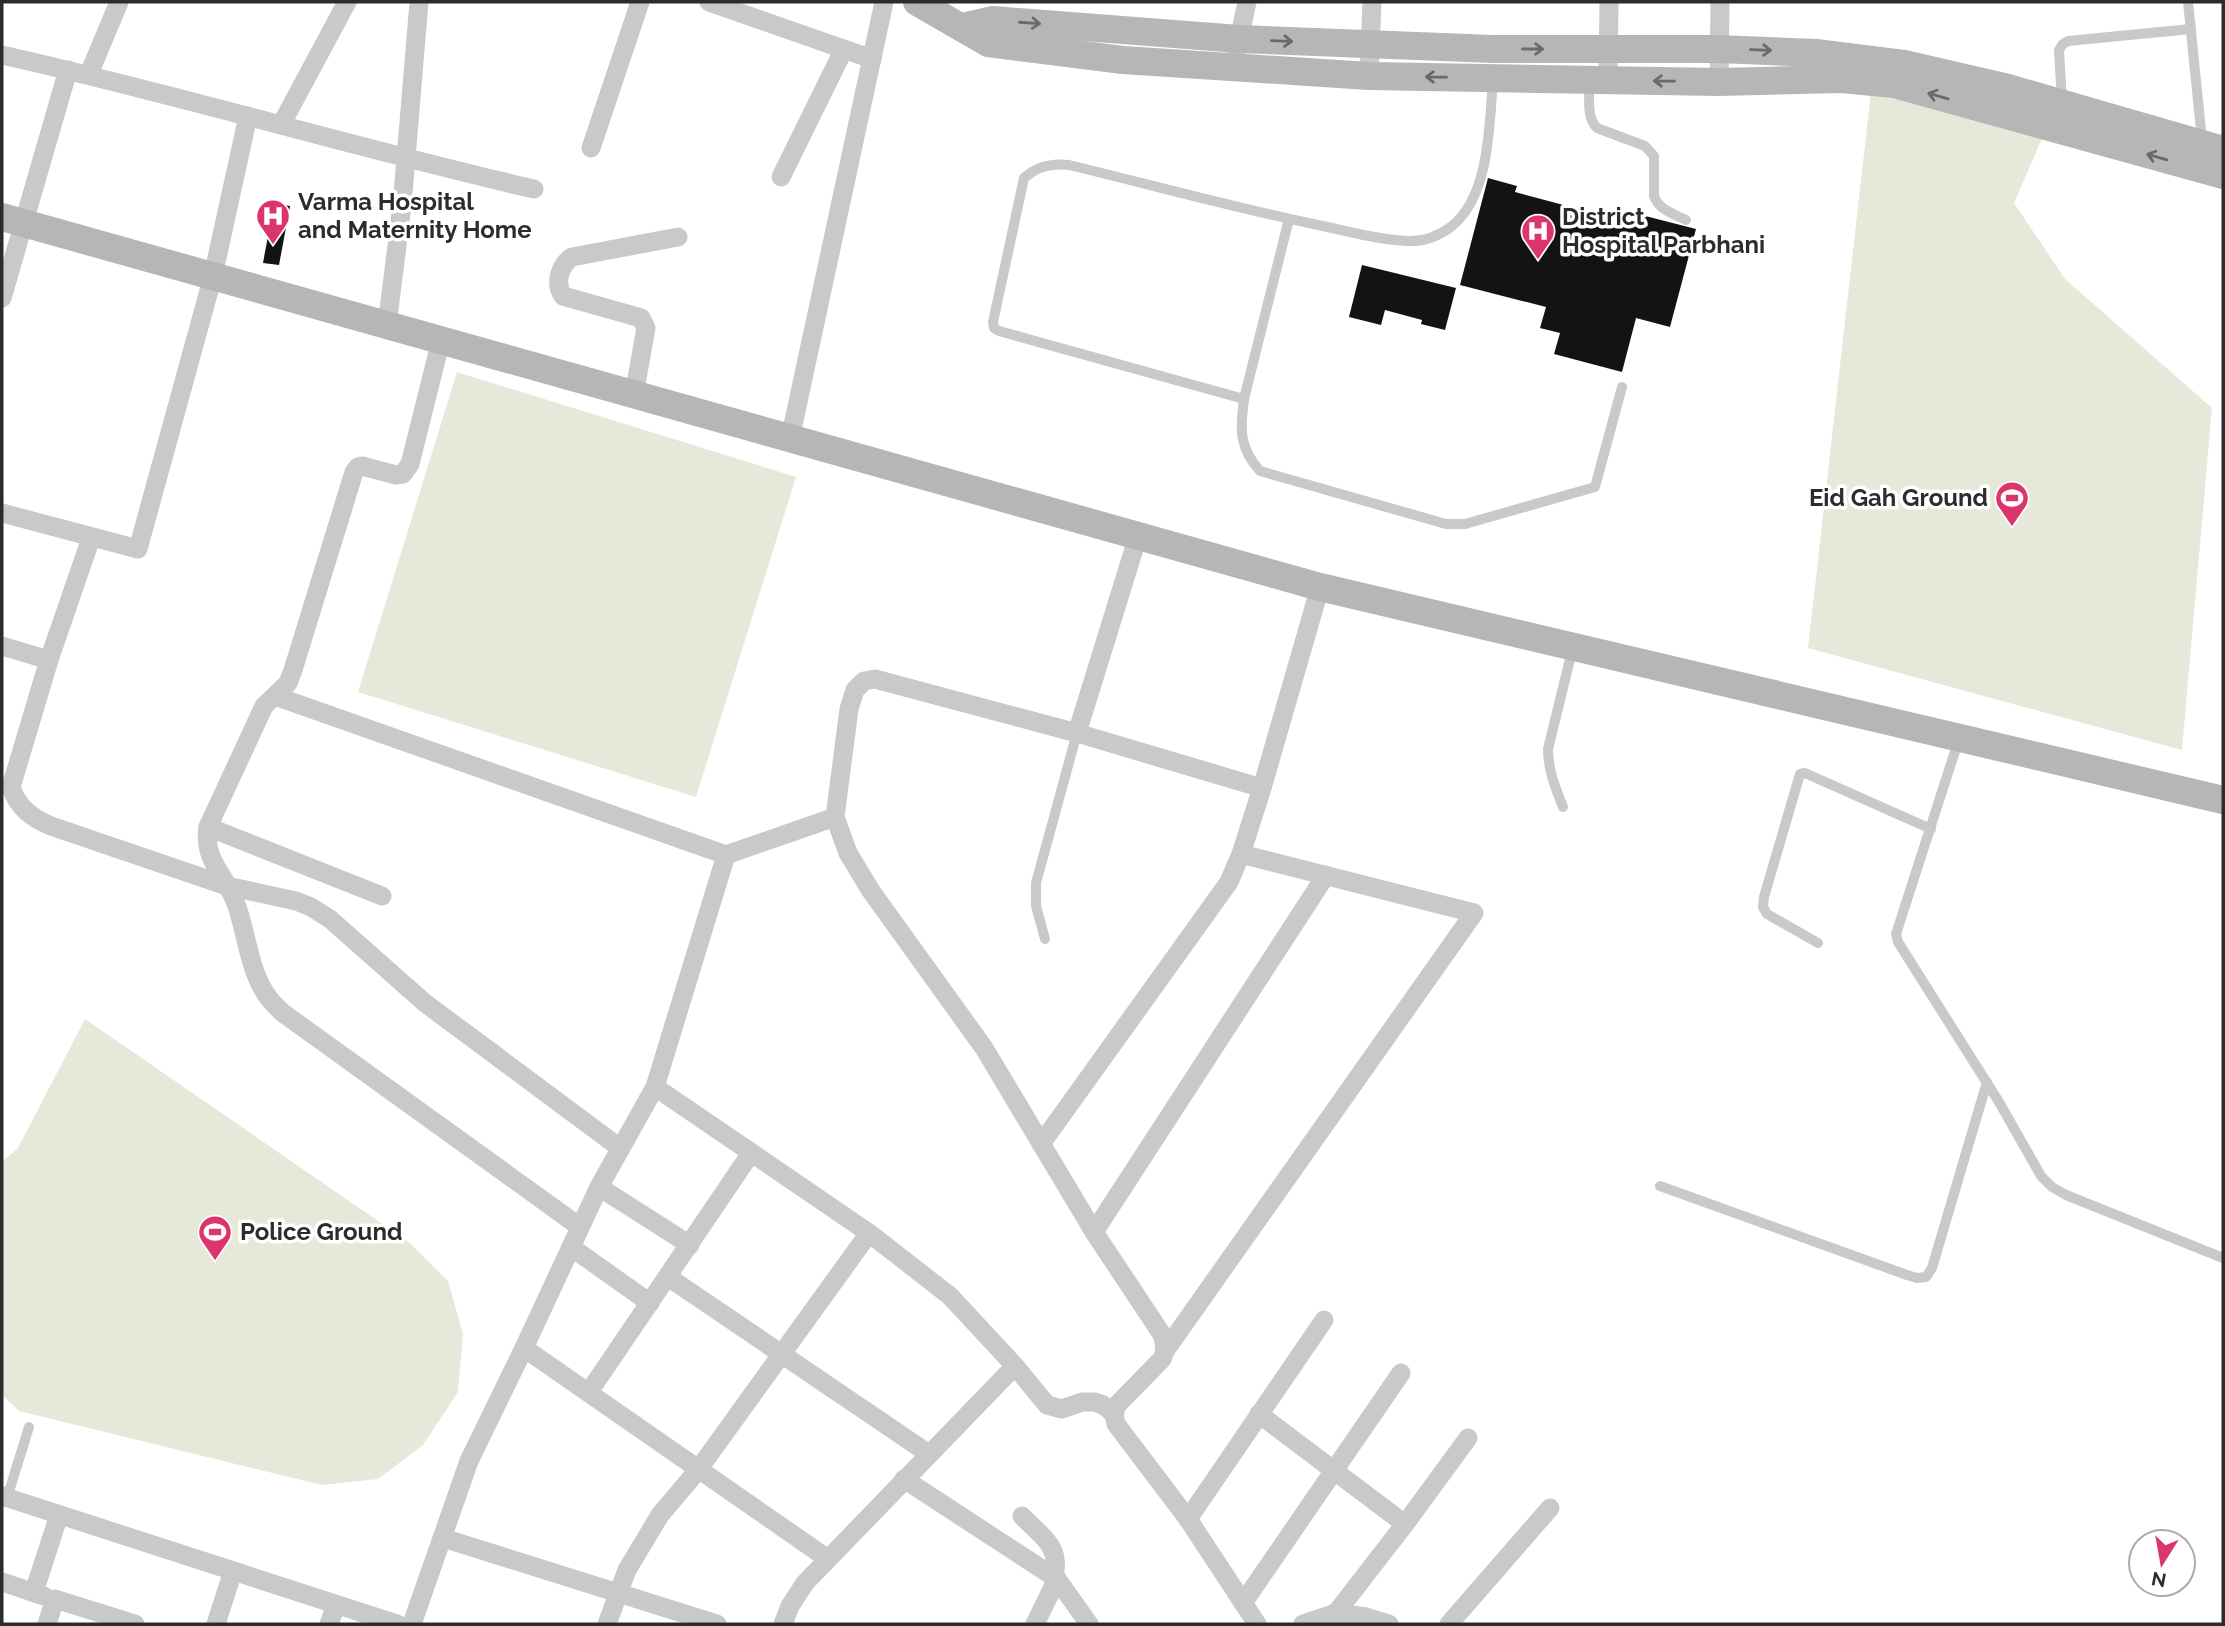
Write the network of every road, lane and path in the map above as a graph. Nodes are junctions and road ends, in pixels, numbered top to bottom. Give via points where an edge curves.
1 (119, 2) edge
2 (347, 2) edge
3 (419, 2) edge
4 (640, 2) edge
5 (709, 2) edge
6 (884, 2) edge
7 (917, 2) edge
8 (1247, 2) edge
9 (1372, 2) edge
10 (1609, 2) edge
11 (1720, 2) edge
12 (2188, 2) edge
13 (993, 22) edge
14 (2191, 29) junction
15 (1126, 30) junction
16 (1239, 39) junction
17 (1371, 44) junction
18 (844, 49) junction
19 (1609, 49) junction
20 (1718, 49) junction
21 (2, 55) edge
22 (872, 59) junction
23 (1122, 61) junction
24 (1493, 64) junction
25 (1233, 67) junction
26 (68, 70) junction
27 (89, 74) junction
28 (1369, 76) junction
29 (1599, 80) junction
30 (1719, 82) junction
31 (248, 116) junction
32 (2064, 118) junction
33 (281, 125) junction
34 (2213, 147) edge
35 (591, 148) dead end
36 (406, 159) junction
37 (2223, 176) edge
38 (781, 177) dead end
39 (534, 189) dead end
40 (1289, 219) junction
41 (13, 220) edge
42 (1686, 220) dead end
43 (678, 237) dead end
44 (213, 276) junction
45 (2, 298) edge
46 (387, 325) junction
47 (441, 340) junction
48 (1622, 387) dead end
49 (634, 395) junction
50 (1244, 399) junction
51 (790, 439) junction
52 (2, 513) edge
53 (1138, 536) junction
54 (90, 538) junction
55 (1320, 587) junction
56 (2, 646) edge
57 (1574, 647) junction
58 (49, 660) junction
59 (275, 696) junction
60 (1077, 733) junction
61 (1959, 738) junction
62 (1262, 788) junction
63 (6, 790) edge
64 (2223, 800) edge
65 (1563, 807) dead end
66 (835, 817) junction
67 (208, 827) junction
68 (1931, 829) junction
69 (1241, 854) junction
70 (726, 855) junction
71 (1326, 875) junction
72 (227, 886) junction
73 (382, 896) dead end
74 (1045, 939) dead end
75 (1818, 943) dead end
76 (1987, 1082) junction
77 (655, 1087) junction
78 (1041, 1144) junction
79 (620, 1148) junction
80 (751, 1153) junction
81 (1660, 1186) dead end
82 (600, 1187) junction
83 (580, 1227) junction
84 (1094, 1232) junction
85 (869, 1233) junction
86 (690, 1245) junction
87 (571, 1247) junction
88 (2223, 1258) edge
89 (668, 1277) junction
90 (650, 1303) junction
91 (1324, 1320) dead end
92 (524, 1348) junction
93 (1165, 1351) junction
94 (783, 1355) junction
95 (1015, 1366) junction
96 (1401, 1373) dead end
97 (589, 1392) junction
98 (1114, 1414) junction
99 (1259, 1414) junction
100 (29, 1427) dead end
101 (1468, 1438) dead end
102 (929, 1454) junction
103 (698, 1470) junction
104 (1335, 1470) junction
105 (904, 1479) junction
106 (4, 1497) edge
107 (1550, 1508) dead end
108 (59, 1515) junction
109 (1022, 1516) dead end
110 (1188, 1519) junction
111 (1405, 1524) junction
112 (443, 1538) junction
113 (828, 1559) junction
114 (233, 1571) junction
115 (1055, 1578) junction
116 (2, 1582) edge
117 (34, 1592) junction
118 (617, 1593) junction
119 (54, 1600) junction
120 (1243, 1603) junction
121 (335, 1605) junction
122 (1336, 1613) junction
123 (47, 1624) edge
124 (135, 1624) edge
125 (216, 1624) edge
126 (329, 1624) edge
127 (397, 1624) edge
128 (412, 1624) edge
129 (607, 1624) edge
130 (717, 1624) edge
131 (783, 1624) edge
132 (1035, 1624) edge
133 (1089, 1624) edge
134 (1257, 1624) edge
135 (1303, 1624) edge
136 (1389, 1624) edge
137 (1449, 1624) edge

1 - 27 street
2 - 33 street
3 - 36 street
4 - 35 street
5 - 18 street
6 - 22 street
7 - 13 street via 963,27
8 - 16 street
9 - 17 street
10 - 19 street
11 - 20 street
12 - 14 lane
13 -> 15 street
13 - 23 street
14 - 32 lane via 2063,44 2059,50
14 - 34 lane
15 - 16 street
15 - 23 street
16 -> 17 street
16 - 25 street
17 - 24 street
17 - 28 street
18 - 22 street
18 - 38 street
19 - 20 street
24 -> 19 street
19 - 29 street
20 - 30 street
20 -> 32 street via 1816,53 1904,64 2008,88
21 - 26 street
22 - 51 street
23 - 25 street
24 -> 28 street
24 - 29 street
24 - 40 lane via 1485,162 1466,211 1453,225 1424,240 1408,241
25 - 28 street
26 - 27 street
26 - 41 street
27 - 31 street
30 -> 29 street
29 - 42 lane via 1592,123 1651,151 1656,202
32 -> 30 street via 1894,84 1842,79
31 - 33 street
31 - 44 street
32 - 34 street
37 -> 32 street
33 - 36 street
36 - 39 street
36 - 46 street
40 - 50 lane
40 - 50 lane via 1055,163 1030,173 1021,184 994,328
41 - 44 street
41 - 45 street
43 - 49 street via 572,257 562,265 558,285 563,296 645,322
44 - 46 street
44 - 54 street via 138,549
46 - 47 street
47 - 49 street
47 - 59 street via 410,464 403,474 396,475 362,466 354,472 293,670
48 - 50 lane via 1595,487 1456,525 1260,471 1242,439
49 - 51 street
51 - 53 street
52 - 54 street
53 - 55 street
53 - 60 street
54 - 58 street
55 - 57 street
55 - 62 street
56 - 58 street
57 - 61 street
57 - 65 lane via 1548,749 1550,772
58 - 63 street
59 - 67 street via 264,706
59 - 70 street
60 - 62 street
60 - 66 street via 875,679 864,681 855,690 849,709
60 - 74 lane via 1036,883 1036,906
61 - 64 street
61 - 68 lane
62 - 69 street
63 - 72 street via 38,821
66 - 70 street
66 - 78 street via 848,853 871,891 984,1048
67 - 72 street via 208,851
67 - 73 street
68 - 75 lane via 1800,774 1763,907 1767,914
68 - 76 lane via 1896,934
69 - 71 street
69 - 78 street via 1229,882
70 - 77 street
71 - 84 street
71 - 93 street via 1474,913
72 - 79 street via 296,901 321,913 425,1003
72 - 83 street via 258,979 283,1013
76 - 81 lane via 1926,1277 1907,1275
76 - 88 lane via 2040,1175 2052,1187
77 - 79 street
77 - 80 street
78 - 84 street
79 - 82 street
80 - 85 street
80 - 86 street
82 - 83 street
82 - 86 street
83 - 87 street
84 - 93 street via 1163,1336
85 - 94 street
85 - 95 street via 950,1296
86 - 89 street
87 - 90 street
87 - 92 street
89 - 90 street
89 - 94 street
90 - 97 street
91 - 99 street
92 - 97 street
92 - 112 street via 469,1461
93 - 98 street
94 - 102 street
94 - 103 street
95 - 98 street via 1047,1405 1062,1409 1095,1402
95 - 102 street
96 - 104 street
97 - 103 street
98 - 110 street via 1116,1424
99 - 104 street
99 - 110 street
100 - 106 lane
101 - 111 street
102 - 105 street
103 - 113 street
103 - 118 street via 660,1514
104 - 111 street
104 - 120 street
105 - 113 street
105 - 115 street
106 - 108 street
107 - 137 street
108 - 114 street
108 - 117 street
109 - 115 street via 1056,1554
110 - 120 street
111 - 122 street
112 - 118 street
112 - 128 street
113 - 131 street via 805,1583
114 - 121 street
114 - 125 street
115 - 132 street
115 - 133 street
116 - 117 street
117 - 119 street
118 - 129 street
118 - 130 street
119 - 123 street
119 - 124 street
120 - 134 street
121 - 126 street
121 - 127 street
122 - 135 street
122 - 136 street

